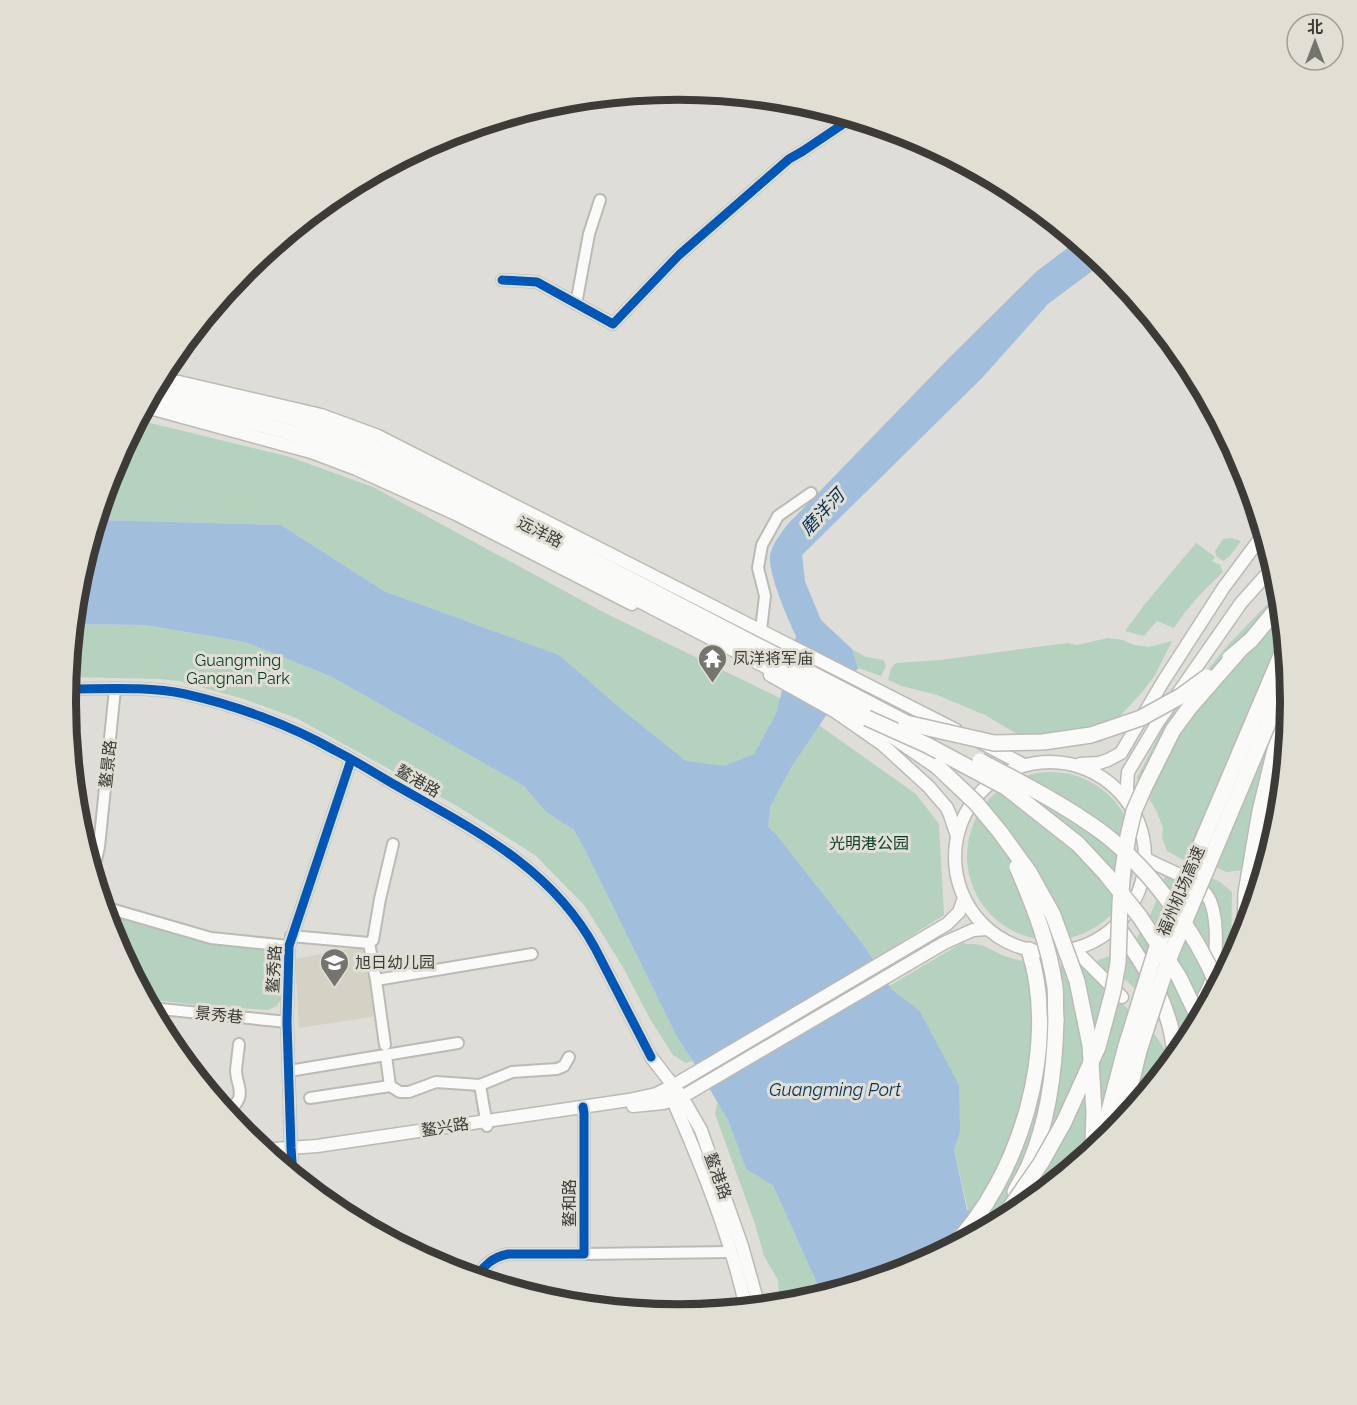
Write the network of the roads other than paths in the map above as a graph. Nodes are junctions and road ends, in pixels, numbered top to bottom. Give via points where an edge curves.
1 (843, 124) edge
2 (600, 200) dead end
3 (502, 280) dead end
4 (576, 304) junction
5 (170, 380) edge
6 (169, 382) edge
7 (164, 391) edge
8 (155, 404) edge
9 (155, 406) edge
10 (224, 408) junction
11 (811, 493) dead end
12 (1258, 541) edge
13 (1266, 574) edge
14 (1273, 613) edge
15 (761, 630) junction
16 (1238, 652) junction
17 (1279, 661) edge
18 (77, 689) edge
19 (115, 689) junction
20 (1280, 695) edge
21 (867, 718) junction
22 (906, 723) junction
23 (1279, 732) edge
24 (351, 760) junction
25 (1024, 765) junction
26 (1076, 765) junction
27 (1010, 777) junction
28 (1128, 801) junction
29 (1000, 832) junction
30 (957, 836) junction
31 (393, 844) dead end
32 (97, 857) edge
33 (1146, 859) junction
34 (964, 898) junction
35 (1246, 905) edge
36 (113, 910) edge
37 (1117, 926) junction
38 (988, 929) junction
39 (290, 941) junction
40 (369, 943) junction
41 (1074, 949) junction
42 (1029, 950) junction
43 (532, 954) dead end
44 (1214, 977) edge
45 (376, 980) junction
46 (1209, 986) edge
47 (1122, 997) dead end
48 (1200, 1003) edge
49 (161, 1009) edge
50 (1195, 1011) edge
51 (287, 1022) junction
52 (458, 1043) dead end
53 (1175, 1043) edge
54 (239, 1044) dead end
55 (385, 1050) junction
56 (569, 1057) dead end
57 (651, 1057) joint
58 (289, 1071) junction
59 (480, 1085) junction
60 (390, 1086) junction
61 (670, 1087) junction
62 (310, 1098) dead end
63 (677, 1099) junction
64 (629, 1103) junction
65 (1126, 1105) edge
66 (233, 1107) edge
67 (584, 1110) junction
68 (486, 1124) junction
69 (1105, 1127) edge
70 (1093, 1138) edge
71 (276, 1149) edge
72 (291, 1151) junction
73 (279, 1153) edge
74 (292, 1163) edge
75 (996, 1188) junction
76 (1014, 1202) edge
77 (1007, 1207) edge
78 (974, 1227) edge
79 (963, 1232) edge
80 (731, 1252) junction
81 (584, 1254) junction
82 (481, 1272) edge
83 (757, 1299) edge
84 (744, 1300) edge

1 - 4 street via 789,159 679,255 613,324
2 - 4 street via 589,234
3 - 4 street via 537,282
5 - 15 main road via 321,415 378,436
6 - 10 highway
7 - 10 highway, 远洋路
8 - 10 highway, 远洋路
9 - 30 main road via 357,469 456,514 742,660 836,712 882,744 947,808
10 - 21 highway, 远洋路 via 364,458 410,480
10 - 22 highway, 远洋路 via 270,412 369,446
11 - 15 street via 778,516 762,545 758,568 765,596
12 - 26 main road via 1224,587 1121,753 1099,763
13 - 28 main road via 1241,603 1158,722 1128,772
14 - 16 highway, bridge
15 - 25 main road
16 - 22 highway, bridge via 1181,696 1140,718 1091,735 1043,742 994,742
16 - 76 highway, bridge via 1173,730 1134,811 1121,892 1118,963 1098,1047 1064,1122
17 - 69 highway, 福州机场高速, bridge via 1156,950
18 - 19 street, 鳌港路
19 - 24 street, 鳌港路 via 178,693 211,701 287,728
19 - 32 street, 鳌景路
20 - 65 highway, 福州机场高速, bridge via 1170,956
21 - 29 highway, bridge via 937,766
21 - 50 highway, bridge via 1007,788 1078,844 1140,917 1179,977
22 - 27 highway, 远洋路, bridge
23 - 35 highway via 1260,811
24 - 39 street, 鳌秀路
24 - 57 street, 鳌港路 via 494,842 544,883 591,940
25 - 26 main road via 1059,761
25 - 30 main road via 1000,775 980,791 965,812
26 - 28 main road via 1096,772
27 - 44 highway, bridge via 1058,803 1134,861 1192,935
27 - 48 highway, bridge via 1102,856 1150,915
28 - 33 main road via 1144,838
29 - 70 highway, bridge via 1053,915 1077,981 1090,1045
29 - 77 highway, bridge via 1032,901 1048,951 1056,1019 1049,1100 1041,1132
30 - 34 main road via 955,868
31 - 40 street via 373,940
33 - 37 main road via 1138,895
33 - 46 main road via 1194,884 1211,904 1216,923
34 - 38 main road
34 - 61 main road via 959,912 947,924
36 - 39 street via 201,936
37 - 41 main road
37 - 53 highway via 1155,986
38 - 42 main road
38 - 63 main road via 973,930 944,943
39 - 40 street
39 - 51 street, 鳌秀路
40 - 45 street
41 - 42 main road
41 - 47 main road
42 - 75 highway via 1038,1003 1036,1063 1022,1126
43 - 45 street
45 - 55 street
49 - 51 street, 景秀巷
51 - 58 street, 鳌秀路
52 - 55 street
54 - 66 street via 239,1097
55 - 58 street
55 - 60 street
56 - 59 street via 557,1069 512,1072
57 - 61 main road, 鳌港路
58 - 72 street, 鳌秀路
59 - 60 street via 436,1083 408,1092
59 - 68 street
60 - 62 street
61 - 63 main road, 鳌港路
61 - 64 main road
63 - 64 main road
63 - 80 main road, 鳌港路
63 - 83 main road, 鳌港路 via 701,1130
64 - 67 main road, 鳌兴路
67 - 68 main road, 鳌兴路
67 - 81 street, 鳌和路
68 - 72 main road, 鳌兴路 via 316,1154
71 - 72 main road, 鳌兴路
72 - 73 main road, 鳌兴路
72 - 74 street, 鳌秀路
75 - 78 highway
75 - 79 highway
80 - 81 street
80 - 84 main road, 鳌港路
81 - 82 street via 508,1254 489,1262

